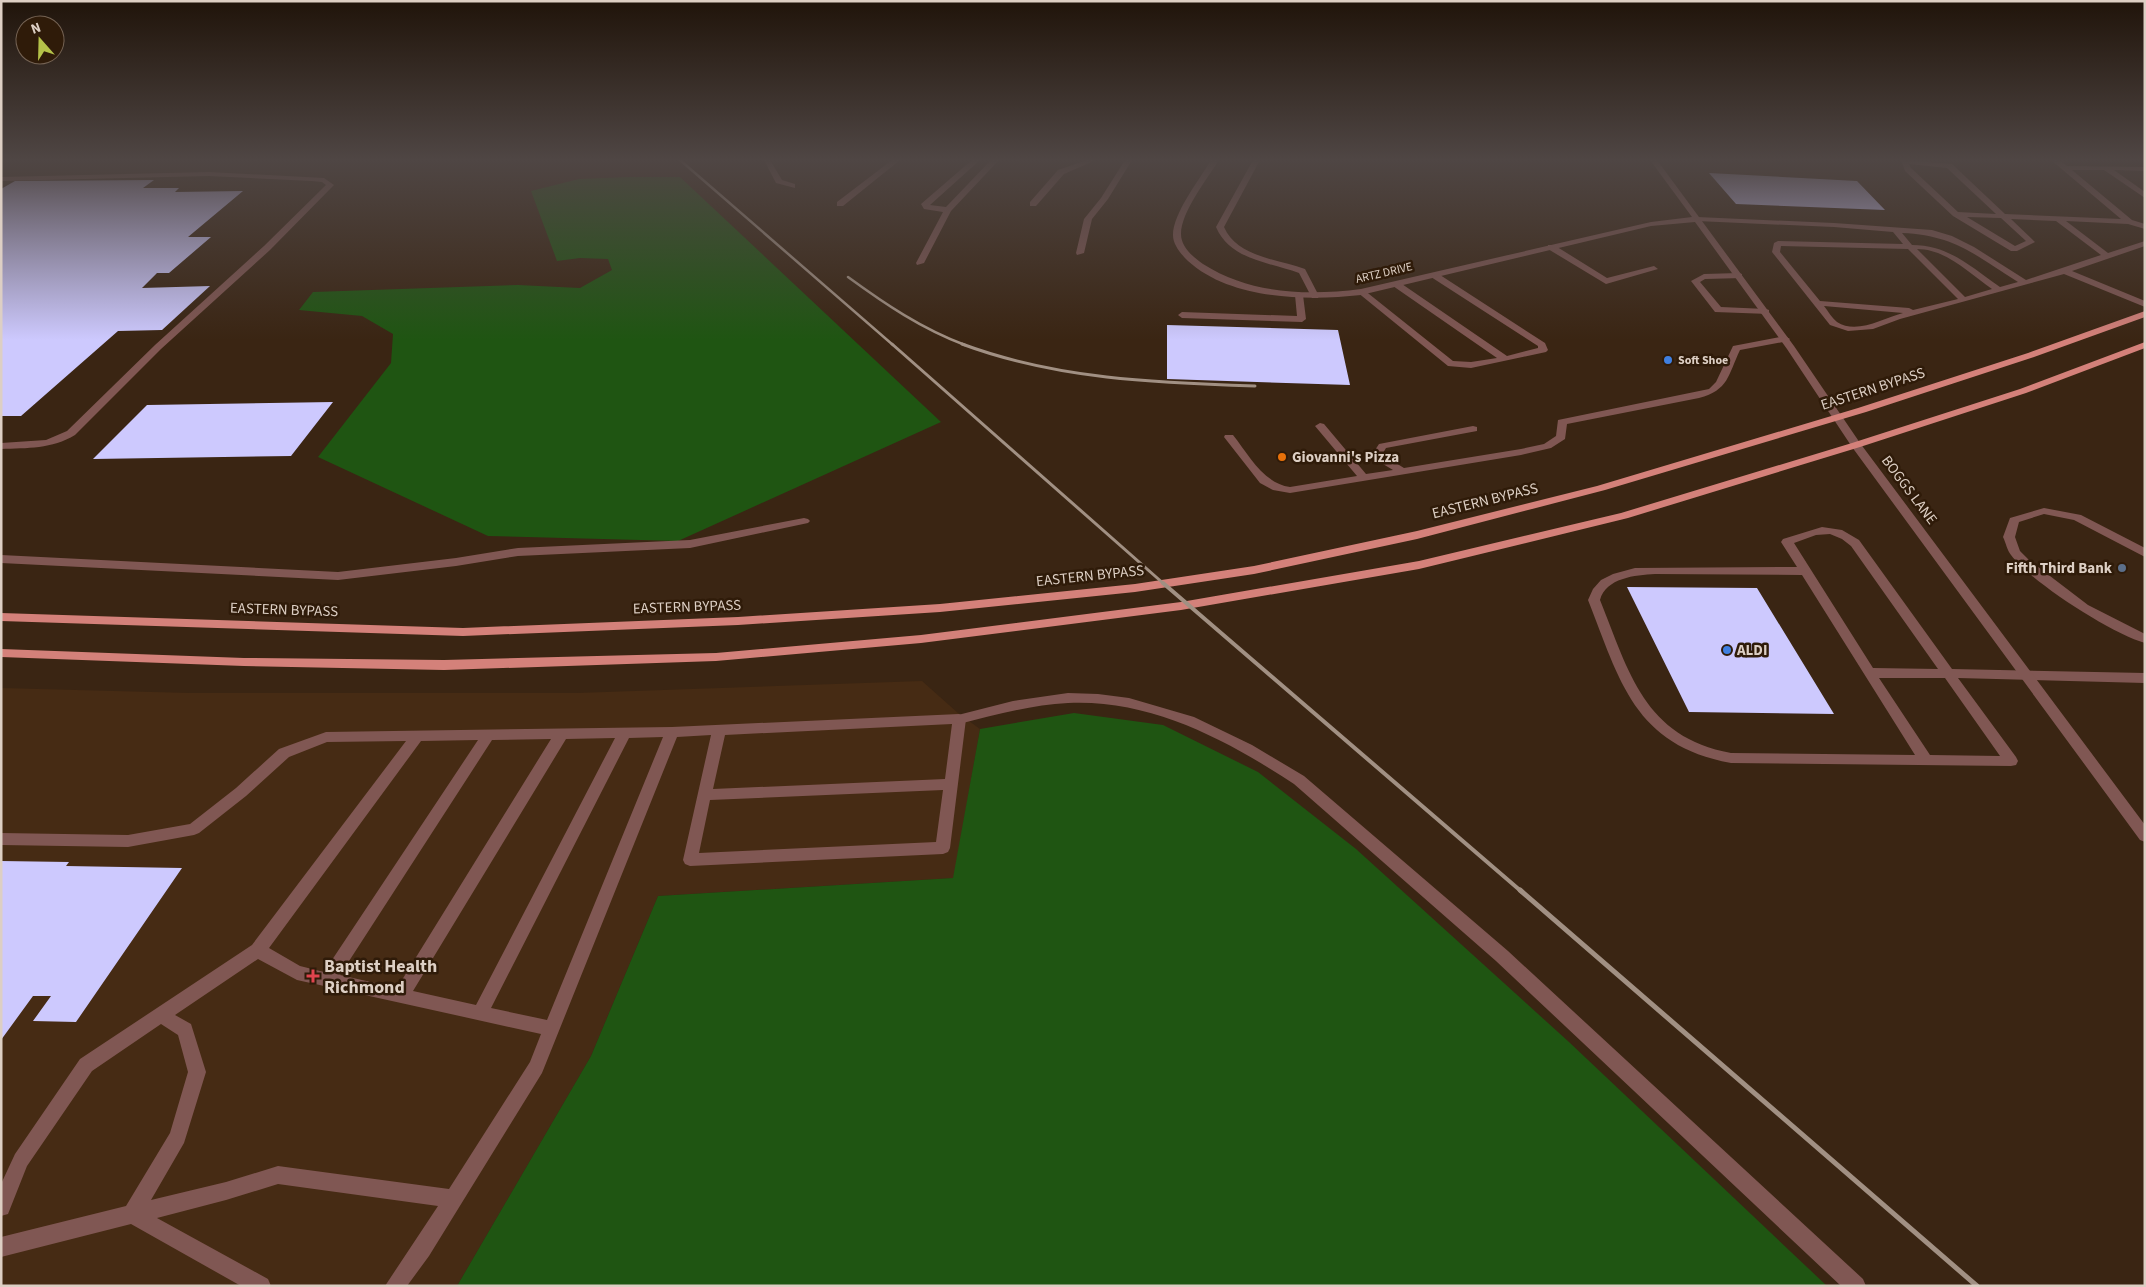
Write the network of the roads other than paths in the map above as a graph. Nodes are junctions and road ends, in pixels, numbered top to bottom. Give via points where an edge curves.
1 (295, 220) edge
2 (943, 220) edge
3 (1088, 220) edge
4 (1182, 220) edge
5 (1224, 220) edge
6 (1697, 220) joint
7 (1699, 220) edge
8 (1966, 220) edge
9 (2009, 220) edge
10 (2059, 220) edge
11 (2083, 220) edge
12 (2127, 220) edge
13 (2129, 222) junction
14 (2145, 228) edge
15 (1895, 230) junction
16 (2145, 243) edge
17 (1551, 247) junction
18 (1910, 247) junction
19 (1080, 253) dead end
20 (2107, 256) junction
21 (920, 263) dead end
22 (1654, 269) dead end
23 (2064, 271) junction
24 (1434, 275) junction
25 (1739, 276) junction
26 (2025, 283) junction
27 (1396, 284) junction
28 (1998, 290) junction
29 (1361, 292) junction
30 (1299, 295) junction
31 (1314, 296) junction
32 (1964, 300) junction
33 (1817, 302) junction
34 (2145, 304) edge
35 (1766, 312) junction
36 (1920, 312) junction
37 (2145, 314) edge
38 (1182, 315) dead end
39 (1785, 339) junction
40 (2145, 345) edge
41 (1505, 359) junction
42 (1838, 417) junction
43 (1320, 426) dead end
44 (1473, 429) dead end
45 (1229, 437) dead end
46 (1856, 445) junction
47 (1, 446) edge
48 (1402, 471) junction
49 (1364, 478) junction
50 (804, 521) dead end
51 (2145, 553) edge
52 (1, 559) edge
53 (1804, 571) junction
54 (1, 617) edge
55 (2145, 639) edge
56 (1, 653) edge
57 (1870, 673) junction
58 (1948, 674) junction
59 (2026, 675) junction
60 (2145, 678) edge
61 (959, 719) junction
62 (720, 730) junction
63 (625, 732) junction
64 (672, 732) junction
65 (562, 733) junction
66 (488, 735) junction
67 (417, 736) junction
68 (1925, 759) junction
69 (951, 784) junction
70 (705, 795) junction
71 (2145, 836) edge
72 (1, 839) edge
73 (258, 950) junction
74 (328, 980) junction
75 (400, 996) junction
76 (480, 1013) junction
77 (160, 1015) junction
78 (552, 1029) junction
79 (453, 1199) junction
80 (1, 1207) edge
81 (132, 1214) junction
82 (1, 1246) edge
83 (261, 1286) edge
84 (395, 1286) edge
85 (1856, 1286) edge

1 - 47 street via 71,433 46,444
2 - 21 street
3 - 19 street
4 - 30 street, ARTZ DRIVE via 1178,241 1199,266 1228,280 1265,291
5 - 31 street via 1220,228 1221,236 1227,242 1250,256 1302,271
6 - 17 street, ARTZ DRIVE via 1651,224
6 - 25 street, BOGGS LANE
7 - 15 street, ARTZ DRIVE
8 - 9 street via 2014,249 2031,242
10 - 20 street
11 - 13 street
12 - 13 street
13 - 14 street
15 - 18 street
15 - 26 street, ARTZ DRIVE via 1936,233 1950,238
16 - 20 street
17 - 22 street via 1606,281
17 - 24 street, ARTZ DRIVE
18 - 28 street via 1928,247 1946,253
18 - 32 street
18 - 33 street via 1778,244 1776,252
20 - 23 street
23 - 26 street
23 - 34 street
24 - 27 street, ARTZ DRIVE
24 - 41 street via 1542,345 1543,350
25 - 35 street, BOGGS LANE
25 - 35 street via 1704,277 1695,281 1718,310
26 - 28 street
27 - 29 street, ARTZ DRIVE
27 - 41 street
28 - 32 street
29 - 31 street, ARTZ DRIVE
29 - 41 street via 1452,364 1471,365
30 - 31 street, ARTZ DRIVE
30 - 38 street via 1302,319
32 - 36 street
33 - 36 street
33 - 36 street via 1833,323 1843,328 1859,329
35 - 39 street, BOGGS LANE
37 - 42 main road, EASTERN BYPASS via 2031,355
39 - 42 street, BOGGS LANE
39 - 48 street via 1736,348 1715,390 1562,422 1561,437 1547,446
40 - 46 main road via 2023,391
42 - 46 street, BOGGS LANE
42 - 54 main road, EASTERN BYPASS via 1601,488 1417,536 1254,570 1135,588 940,608 738,621 462,632
43 - 49 street
44 - 48 street via 1383,446 1378,453 1382,459
45 - 49 street via 1264,482 1277,488 1290,490
46 - 56 main road via 1624,516 1420,565 1181,606 920,639 716,657 444,665
46 - 59 street, BOGGS LANE
48 - 49 street
50 - 52 street via 690,544 518,552 338,576
51 - 55 street via 2077,517 2044,511 2014,520 2009,537 2015,552 2025,563 2084,608
53 - 57 street
53 - 58 street via 1786,542 1817,530 1832,530 1845,535 1855,543
53 - 68 street via 1634,572 1605,582 1596,590 1594,600 1643,710 1658,726 1693,748 1731,758
57 - 58 street
57 - 68 street
58 - 59 street
58 - 68 street via 2011,761
59 - 60 street
59 - 71 street, BOGGS LANE
61 - 62 street
61 - 69 street
61 - 85 street via 1033,702 1101,699 1162,712 1268,759 1299,780 1502,956
62 - 64 street
62 - 70 street
63 - 64 street
63 - 65 street
63 - 76 street
64 - 78 street
65 - 66 street
65 - 75 street
66 - 67 street
66 - 74 street
67 - 72 street via 326,737 284,752 194,829 128,841
67 - 73 street
69 - 70 street
69 - 70 street via 943,848 690,860
73 - 74 street via 296,973
73 - 77 street
74 - 75 street
75 - 76 street
76 - 78 street
77 - 80 street via 86,1065 21,1160
77 - 81 street via 185,1030 197,1072 178,1137
78 - 79 street via 536,1067
79 - 81 street via 278,1175
79 - 84 street
81 - 82 street
81 - 83 street

